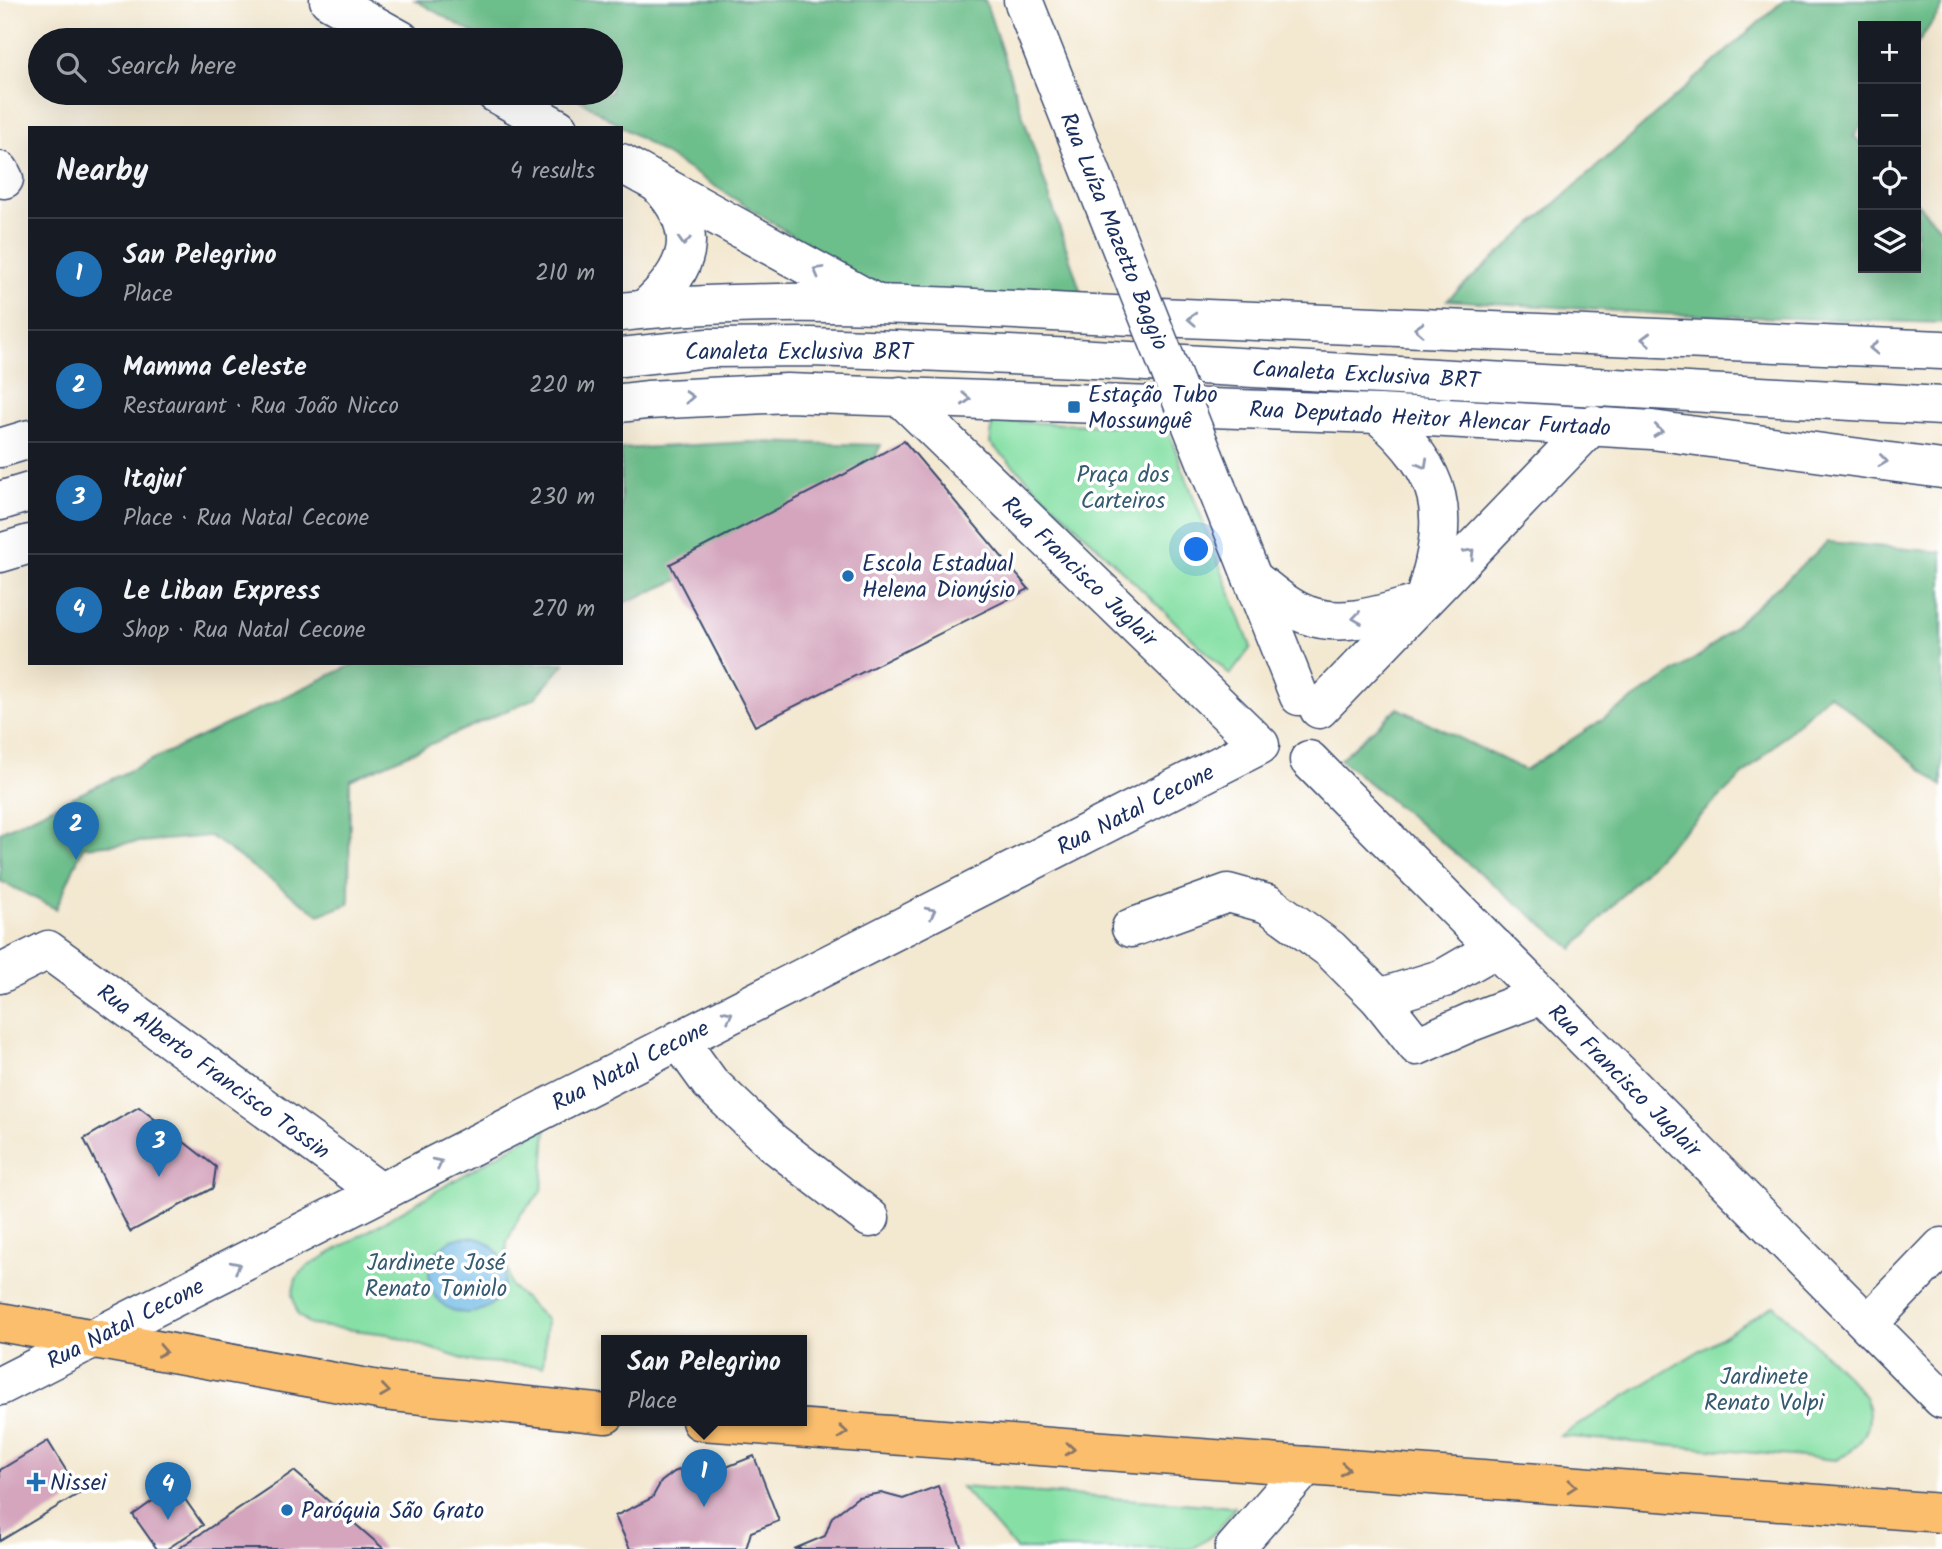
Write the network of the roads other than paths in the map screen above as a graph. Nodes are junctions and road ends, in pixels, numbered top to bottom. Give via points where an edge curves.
1 (329, 0) edge
2 (1023, 0) edge
3 (379, 28) edge
4 (517, 105) edge
5 (554, 126) edge
6 (623, 164) edge
7 (656, 182) junction
8 (878, 304) junction
9 (633, 310) edge
10 (1942, 350) edge
11 (623, 356) edge
12 (900, 396) junction
13 (623, 403) edge
14 (1942, 406) edge
15 (1378, 414) junction
16 (1592, 425) junction
17 (28, 440) edge
18 (0, 447) edge
19 (1942, 469) edge
20 (28, 493) edge
21 (0, 501) edge
22 (28, 545) edge
23 (0, 553) edge
24 (1252, 578) junction
25 (1423, 602) junction
26 (1309, 702) junction
27 (1260, 745) junction
28 (1309, 760) junction
29 (1130, 928) dead end
30 (1496, 948) junction
31 (0, 974) edge
32 (1542, 995) junction
33 (1379, 998) junction
34 (680, 1040) junction
35 (380, 1192) junction
36 (870, 1218) dead end
37 (1942, 1247) edge
38 (0, 1322) edge
39 (1868, 1324) junction
40 (94, 1338) junction
41 (0, 1386) edge
42 (1942, 1399) edge
43 (601, 1413) edge
44 (768, 1426) edge
45 (1306, 1466) junction
46 (1942, 1513) edge
47 (1234, 1549) edge

1 - 3 street
2 - 24 street, Rua Luíza Mazetto Baggio, bridge
4 - 5 street
6 - 7 street
8 -> 7 street
7 -> 9 street via 676,204 685,225 686,245 666,290
8 - 9 street
10 -> 8 street
11 - 14 street, Canaleta Exclusiva BRT via 708,348 825,348 1087,358
13 -> 12 street, Rua Deputado Heitor Alencar Furtado via 787,393
12 -> 15 street, Rua Deputado Heitor Alencar Furtado
12 - 27 street, Rua Francisco Juglair
15 - 16 street, Rua Deputado Heitor Alencar Furtado
15 -> 25 street via 1420,457 1439,508 1435,565
16 -> 19 street, Rua Deputado Heitor Alencar Furtado
25 -> 16 street
17 - 18 street
20 - 21 street
22 - 23 street
25 -> 24 street via 1354,620 1330,621 1306,615
24 - 26 street, Rua Luíza Mazetto Baggio
25 - 26 street
26 - 27 street via 1277,698 1257,723
26 - 28 street via 1324,719 1326,730 1324,742
27 - 28 street via 1287,764
34 -> 27 street, Rua Natal Cecone
28 - 30 street, Rua Francisco Juglair
29 - 33 street via 1228,893 1268,904 1330,949
30 - 32 street, Rua Francisco Juglair
30 - 33 street via 1444,978
31 - 35 street, Rua Alberto Francisco Tossin via 48,950
32 - 33 street via 1417,1046
32 - 39 street, Rua Francisco Juglair
35 -> 34 street, Rua Natal Cecone
34 - 36 street via 710,1083 772,1142
40 -> 35 street, Rua Natal Cecone
37 - 39 street
38 - 40 main road
39 - 42 street, Rua Francisco Juglair
40 - 41 street, Rua Natal Cecone
40 -> 43 main road via 384,1391
44 -> 45 main road
45 -> 46 main road
45 - 47 street

